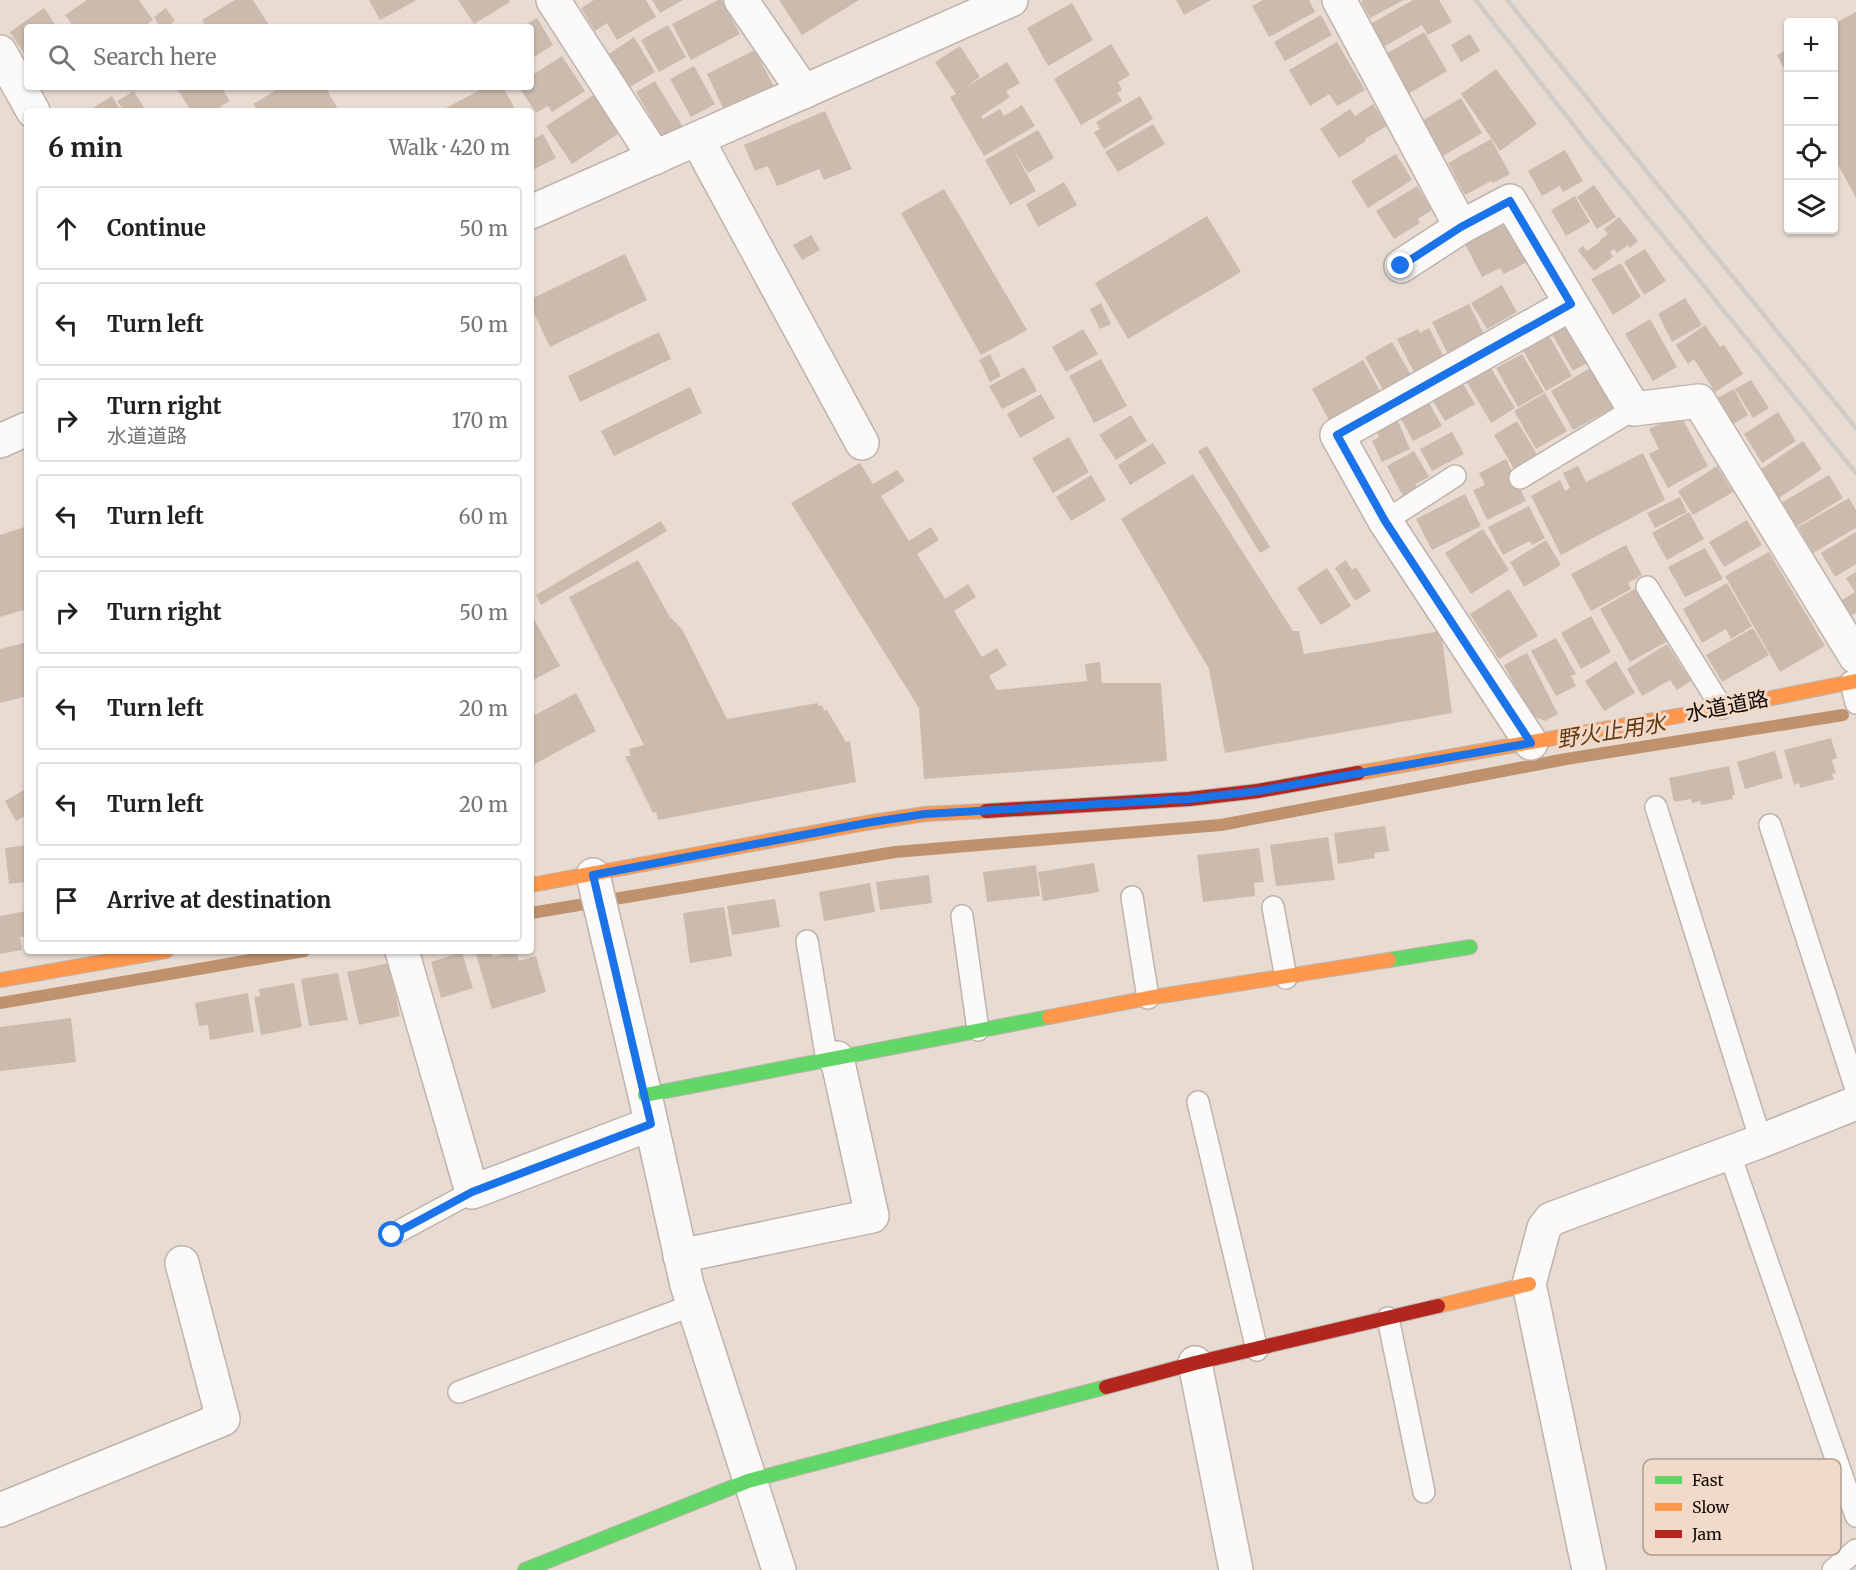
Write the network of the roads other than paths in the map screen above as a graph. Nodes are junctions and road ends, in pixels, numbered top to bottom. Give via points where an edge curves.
1 (554, 0) edge
2 (741, 0) edge
3 (1011, 0) edge
4 (1339, 0) edge
5 (0, 52) edge
6 (804, 92) junction
7 (31, 108) edge
8 (697, 139) junction
9 (655, 158) junction
10 (534, 211) edge
11 (1461, 227) junction
12 (1401, 266) dead end
13 (1571, 304) junction
14 (1634, 409) junction
15 (24, 430) edge
16 (0, 441) edge
17 (862, 442) dead end
18 (1455, 476) dead end
19 (1520, 478) dead end
20 (1385, 521) junction
21 (1647, 587) dead end
22 (1854, 673) edge
23 (1856, 703) edge
24 (1722, 708) junction
25 (1531, 743) junction
26 (1656, 807) dead end
27 (1770, 825) dead end
28 (593, 875) junction
29 (534, 885) edge
30 (1132, 897) dead end
31 (1273, 907) dead end
32 (962, 916) dead end
33 (807, 941) dead end
34 (1470, 947) dead end
35 (149, 954) edge
36 (403, 954) edge
37 (1286, 978) junction
38 (0, 980) edge
39 (1148, 998) junction
40 (978, 1030) junction
41 (832, 1059) junction
42 (1856, 1089) edge
43 (1198, 1102) dead end
44 (1856, 1103) edge
45 (648, 1110) junction
46 (1761, 1141) junction
47 (1729, 1152) junction
48 (472, 1192) junction
49 (392, 1235) dead end
50 (680, 1256) junction
51 (182, 1263) dead end
52 (1529, 1284) junction
53 (693, 1305) junction
54 (1388, 1318) junction
55 (1257, 1350) junction
56 (1195, 1363) junction
57 (459, 1392) dead end
58 (1836, 1459) edge
59 (1841, 1473) edge
60 (748, 1481) junction
61 (1424, 1492) dead end
62 (0, 1510) edge
63 (1856, 1516) edge
64 (1856, 1550) edge
65 (525, 1570) edge
66 (778, 1570) edge
67 (1236, 1570) edge
68 (1589, 1570) edge
69 (1833, 1570) edge

1 - 9 street
2 - 6 street
3 - 6 street
4 - 11 street
5 - 7 street
6 - 8 street
8 - 9 street
8 - 17 street
9 - 10 street
11 - 12 street
11 - 13 street via 1510,201
13 - 14 street
13 - 20 street via 1337,435
14 - 19 lane
14 - 22 street via 1699,401
15 - 16 street
18 - 20 lane
20 - 25 street
21 - 24 lane
22 - 23 lane
22 - 24 street, 水道道路
24 - 25 street, 水道道路
25 - 28 street, 水道道路 via 1258,791 1189,799 925,814
26 - 46 lane
27 - 42 lane
28 - 29 street, 水道道路
28 - 45 street
30 - 39 lane
31 - 37 lane
32 - 40 lane
33 - 41 lane
34 - 37 street
35 - 38 street
36 - 48 street
37 - 39 street
39 - 40 street
40 - 41 street
41 - 45 street
41 - 50 street via 872,1216
43 - 55 lane
44 - 46 street
45 - 48 street
45 - 50 street
46 - 47 street
47 - 52 street via 1551,1219 1544,1228
47 - 58 lane
48 - 49 lane
50 - 53 street
51 - 62 street via 223,1419
52 - 54 street
52 - 68 street
53 - 57 lane
53 - 60 street
54 - 55 street
54 - 61 lane
55 - 56 street
56 - 60 street
56 - 67 street
59 - 63 lane
60 - 65 street
60 - 66 street
64 - 69 lane

